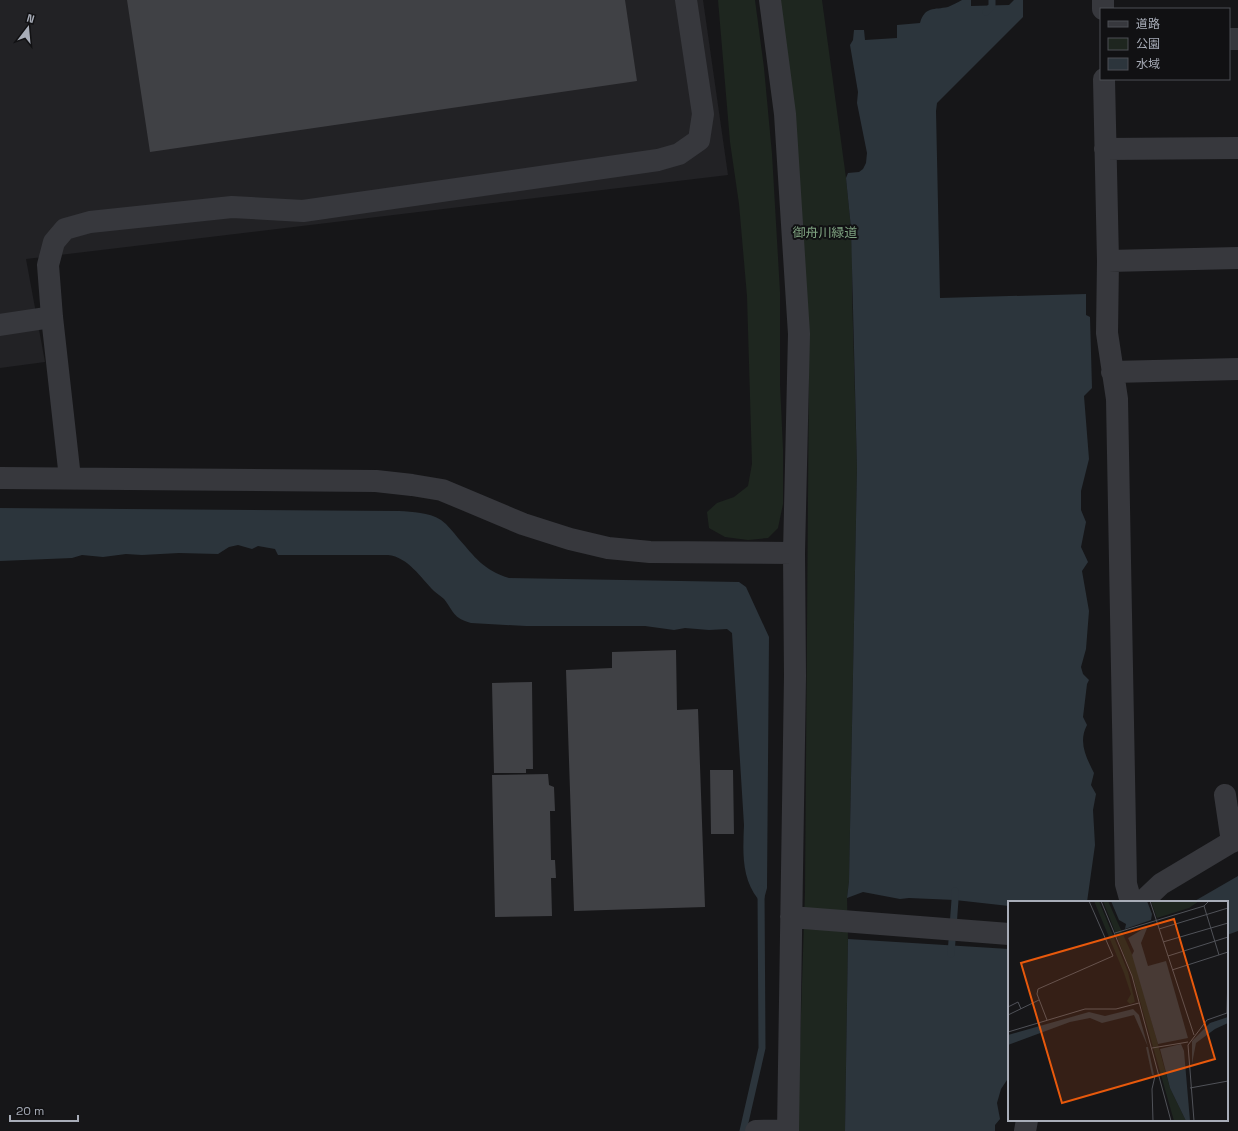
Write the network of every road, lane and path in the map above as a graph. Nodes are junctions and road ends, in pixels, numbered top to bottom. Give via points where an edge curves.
1 (686, 0) edge
2 (770, 0) edge
3 (1104, 80) edge
4 (1238, 148) edge
5 (1105, 149) junction
6 (1238, 258) edge
7 (1108, 261) junction
8 (52, 317) junction
9 (0, 325) edge
10 (1238, 369) edge
11 (1112, 372) junction
12 (0, 478) edge
13 (70, 478) junction
14 (794, 553) junction
15 (1225, 795) dead end
16 (1235, 840) edge
17 (1131, 901) edge
18 (1143, 901) edge
19 (791, 917) junction
20 (1008, 934) edge
21 (1027, 1121) edge
22 (788, 1130) edge
23 (756, 1131) edge
24 (1025, 1131) edge

1 - 8 street via 703,114 699,140 679,154 658,160 303,210 232,207 90,222 65,229 54,242 48,265
2 - 14 street via 785,114 799,334
3 - 5 street
4 - 5 street
5 - 7 street
6 - 7 street
7 - 11 street via 1107,333
8 - 9 street
8 - 13 street
10 - 11 street
11 - 17 street via 1117,399 1126,884
12 - 13 street
13 - 14 street via 376,481 442,490 523,524 608,548 650,552
14 - 19 street via 795,676
15 - 16 street
16 - 18 street via 1161,884
19 - 20 street
19 - 22 street
21 - 24 street
22 - 23 street

